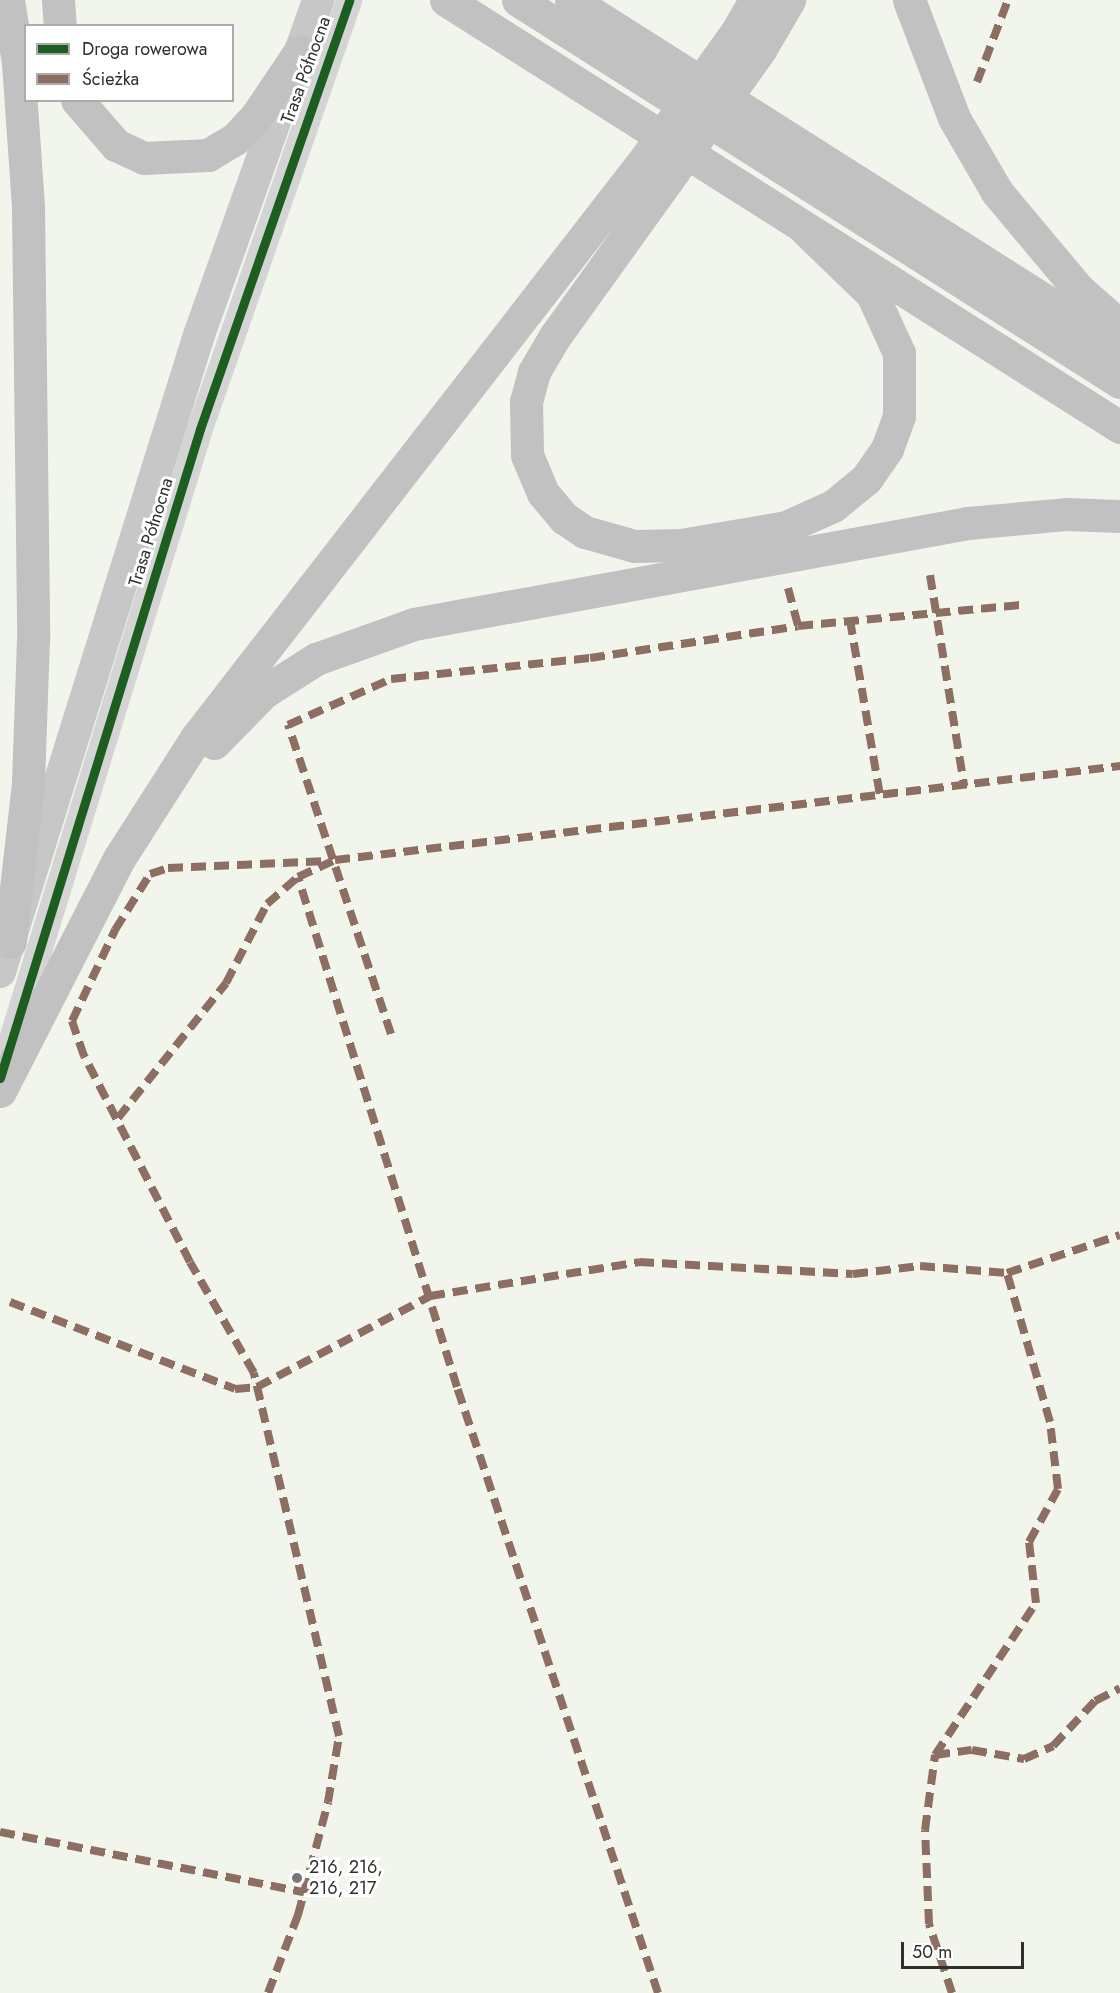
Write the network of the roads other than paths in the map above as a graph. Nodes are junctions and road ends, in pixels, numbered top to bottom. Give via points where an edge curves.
1 (8, 0) edge
2 (58, 0) edge
3 (318, 0) edge
4 (348, 0) edge
5 (446, 0) edge
6 (518, 0) edge
7 (571, 0) edge
8 (755, 0) edge
9 (789, 0) edge
10 (909, 0) edge
11 (60, 24) edge
12 (748, 41) junction
13 (300, 51) junction
14 (79, 102) edge
15 (661, 163) junction
16 (805, 229) junction
17 (1120, 326) edge
18 (1120, 348) edge
19 (1120, 382) edge
20 (1120, 427) edge
21 (1120, 516) edge
22 (154, 804) junction
23 (5, 957) edge
24 (0, 1078) edge
25 (0, 1091) edge

1 - 23 highway via 18,63 28,207 33,639 28,783
2 - 11 highway
3 - 13 main road, Trasa Północna
4 - 24 street, Trasa Północna via 200,429
5 - 16 highway
6 - 19 highway
7 - 18 highway
8 - 12 highway
9 - 12 highway
10 - 17 highway via 954,118 997,192 1079,290
12 - 15 highway, bridge
13 - 14 highway via 257,115 235,139 208,155 144,158 116,145
13 - 23 main road, Trasa Północna via 199,335
15 - 16 highway via 534,372 526,401 527,456 543,493 564,518 585,532 634,546 681,545 786,527 833,506 866,479 887,449 899,416 899,353 872,294
15 - 22 highway via 238,682
16 - 20 highway
21 - 22 highway via 1066,514 968,523 414,624 370,636 316,659 264,692
22 - 25 highway via 69,952

